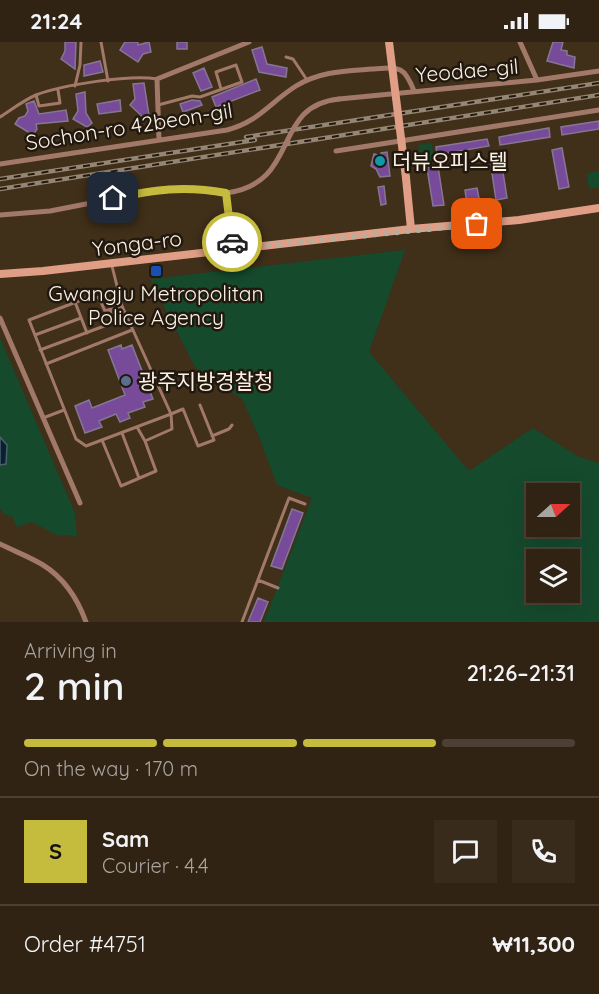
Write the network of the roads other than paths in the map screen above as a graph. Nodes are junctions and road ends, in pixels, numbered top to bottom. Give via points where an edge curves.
1 (81, 42) edge
2 (101, 42) edge
3 (249, 42) edge
4 (389, 42) edge
5 (520, 42) edge
6 (286, 57) dead end
7 (599, 71) edge
8 (157, 79) junction
9 (307, 80) junction
10 (537, 80) junction
11 (108, 81) junction
12 (75, 86) junction
13 (221, 89) junction
14 (58, 90) junction
15 (414, 91) junction
16 (36, 95) junction
17 (158, 105) junction
18 (599, 110) edge
19 (0, 117) edge
20 (159, 140) junction
21 (336, 151) dead end
22 (0, 164) edge
23 (226, 193) junction
24 (599, 208) edge
25 (0, 215) edge
26 (411, 230) junction
27 (232, 249) junction
28 (111, 264) junction
29 (0, 274) edge
30 (75, 302) junction
31 (122, 306) junction
32 (110, 309) junction
33 (0, 318) edge
34 (81, 318) junction
35 (132, 330) junction
36 (87, 333) junction
37 (34, 335) junction
38 (40, 350) junction
39 (46, 364) junction
40 (200, 405) dead end
41 (64, 410) junction
42 (171, 414) junction
43 (43, 418) junction
44 (232, 425) dead end
45 (136, 427) junction
46 (122, 433) junction
47 (212, 436) junction
48 (102, 440) junction
49 (144, 441) junction
50 (139, 478) junction
51 (80, 503) dead end
52 (305, 504) dead end
53 (0, 544) edge
54 (258, 580) junction
55 (278, 588) dead end
56 (86, 622) edge
57 (242, 622) edge

1 - 12 lane
2 - 11 lane
3 - 8 street
4 - 26 street, bridge
5 - 10 street
6 - 9 lane via 293,59
7 - 10 street, Yeodae-gil
8 - 11 lane
8 - 17 street
9 - 15 street, Sochon-ro 42beon-gil via 332,72 397,68 406,73
9 - 20 street, Sochon-ro 42beon-gil via 244,125
10 - 15 street, Yeodae-gil
11 - 12 lane
12 - 14 lane
13 - 13 lane via 242,82 236,65 216,72
13 - 17 lane
14 - 16 lane
14 - 16 lane via 60,103 39,106
15 - 23 street, Yeodae-gil, bridge via 317,104 300,116 277,164 265,178 250,188
16 - 19 lane
17 - 20 street
18 - 21 street
20 - 22 street, Sochon-ro 42beon-gil
23 - 25 street via 163,189 50,211
23 - 27 street
24 - 26 street, Yonga-ro
26 - 27 street, Yonga-ro
27 - 28 street, Yonga-ro
28 - 29 street, Yonga-ro
28 - 31 lane
30 - 32 lane via 92,296 99,298 105,311
30 - 34 lane
30 - 37 lane via 29,320
31 - 32 lane
31 - 35 lane
32 - 36 lane via 115,322
33 - 43 street
34 - 36 lane
34 - 37 lane
35 - 39 lane
35 - 42 lane
36 - 38 lane
37 - 38 lane
38 - 39 lane
39 - 41 lane
40 - 47 lane
41 - 43 lane
41 - 48 lane via 76,439 86,446
42 - 45 lane
42 - 47 lane via 183,409 198,446 214,440
42 - 49 lane via 172,429
43 - 51 street
44 - 47 lane
45 - 46 lane
45 - 49 lane
46 - 48 lane
46 - 50 lane
48 - 50 lane via 121,486
49 - 50 lane via 156,471
52 - 54 lane via 289,498
53 - 56 street via 42,564 57,576 80,605
54 - 55 lane
54 - 57 lane

